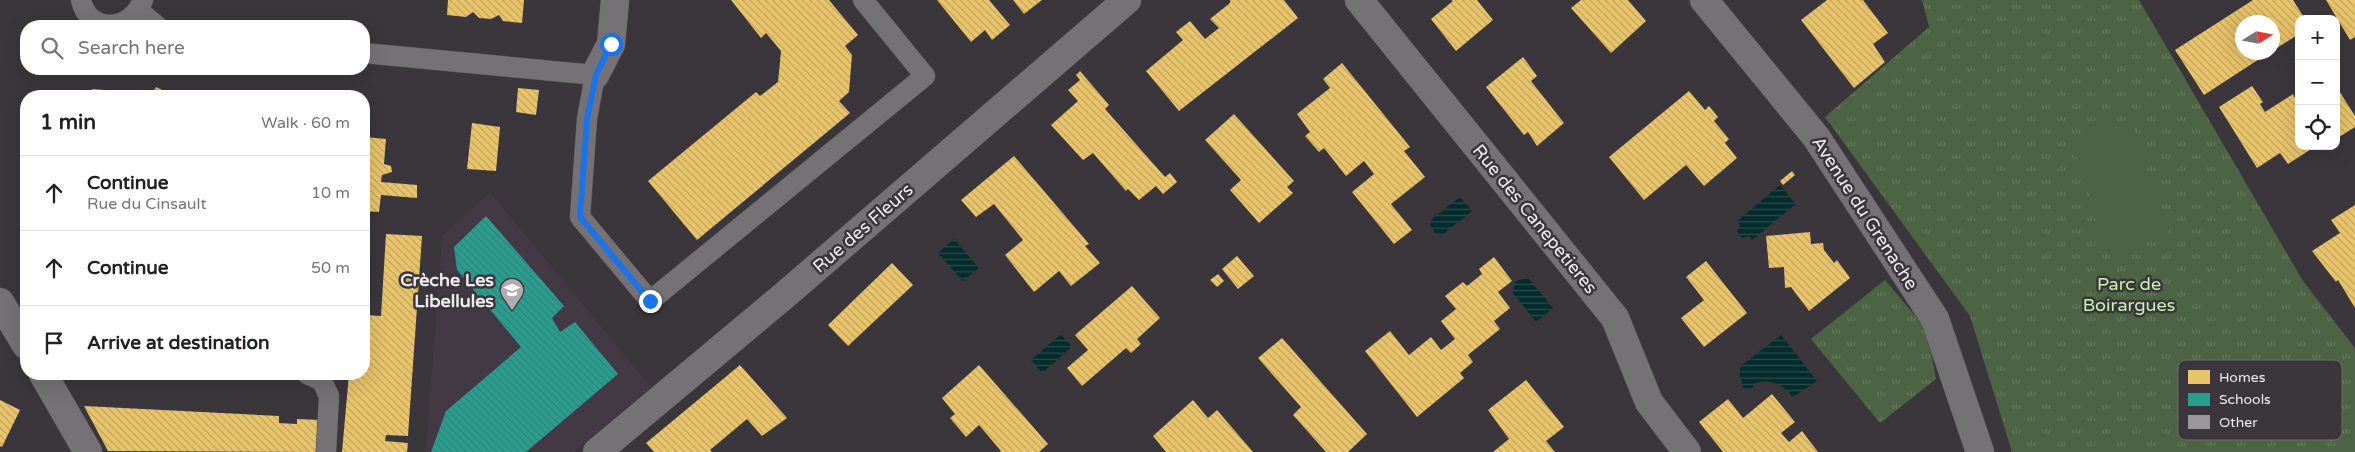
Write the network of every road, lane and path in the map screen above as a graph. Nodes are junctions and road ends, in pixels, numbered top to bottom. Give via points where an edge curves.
1 (81, 0) edge
2 (615, 0) edge
3 (863, 0) edge
4 (1127, 0) edge
5 (1358, 0) edge
6 (1704, 0) edge
7 (141, 5) edge
8 (97, 20) edge
9 (128, 20) edge
10 (152, 20) edge
11 (370, 54) edge
12 (596, 75) junction
13 (0, 302) edge
14 (20, 335) edge
15 (46, 380) edge
16 (320, 380) edge
17 (88, 452) edge
18 (326, 452) edge
19 (597, 452) edge
20 (1687, 452) edge
21 (1980, 452) edge

1 - 8 lane via 86,13
2 - 12 street via 611,44
3 - 12 lane via 925,76 650,301 580,217 587,119
4 - 19 street, Rue des Fleurs
5 - 20 street, Rue des Canepetieres via 1615,318 1649,402
6 - 21 street, Avenue du Grenache via 1816,137 1935,319
7 - 9 lane
7 - 10 lane
11 - 12 lane
13 - 14 street
15 - 17 street
16 - 18 lane via 329,396

